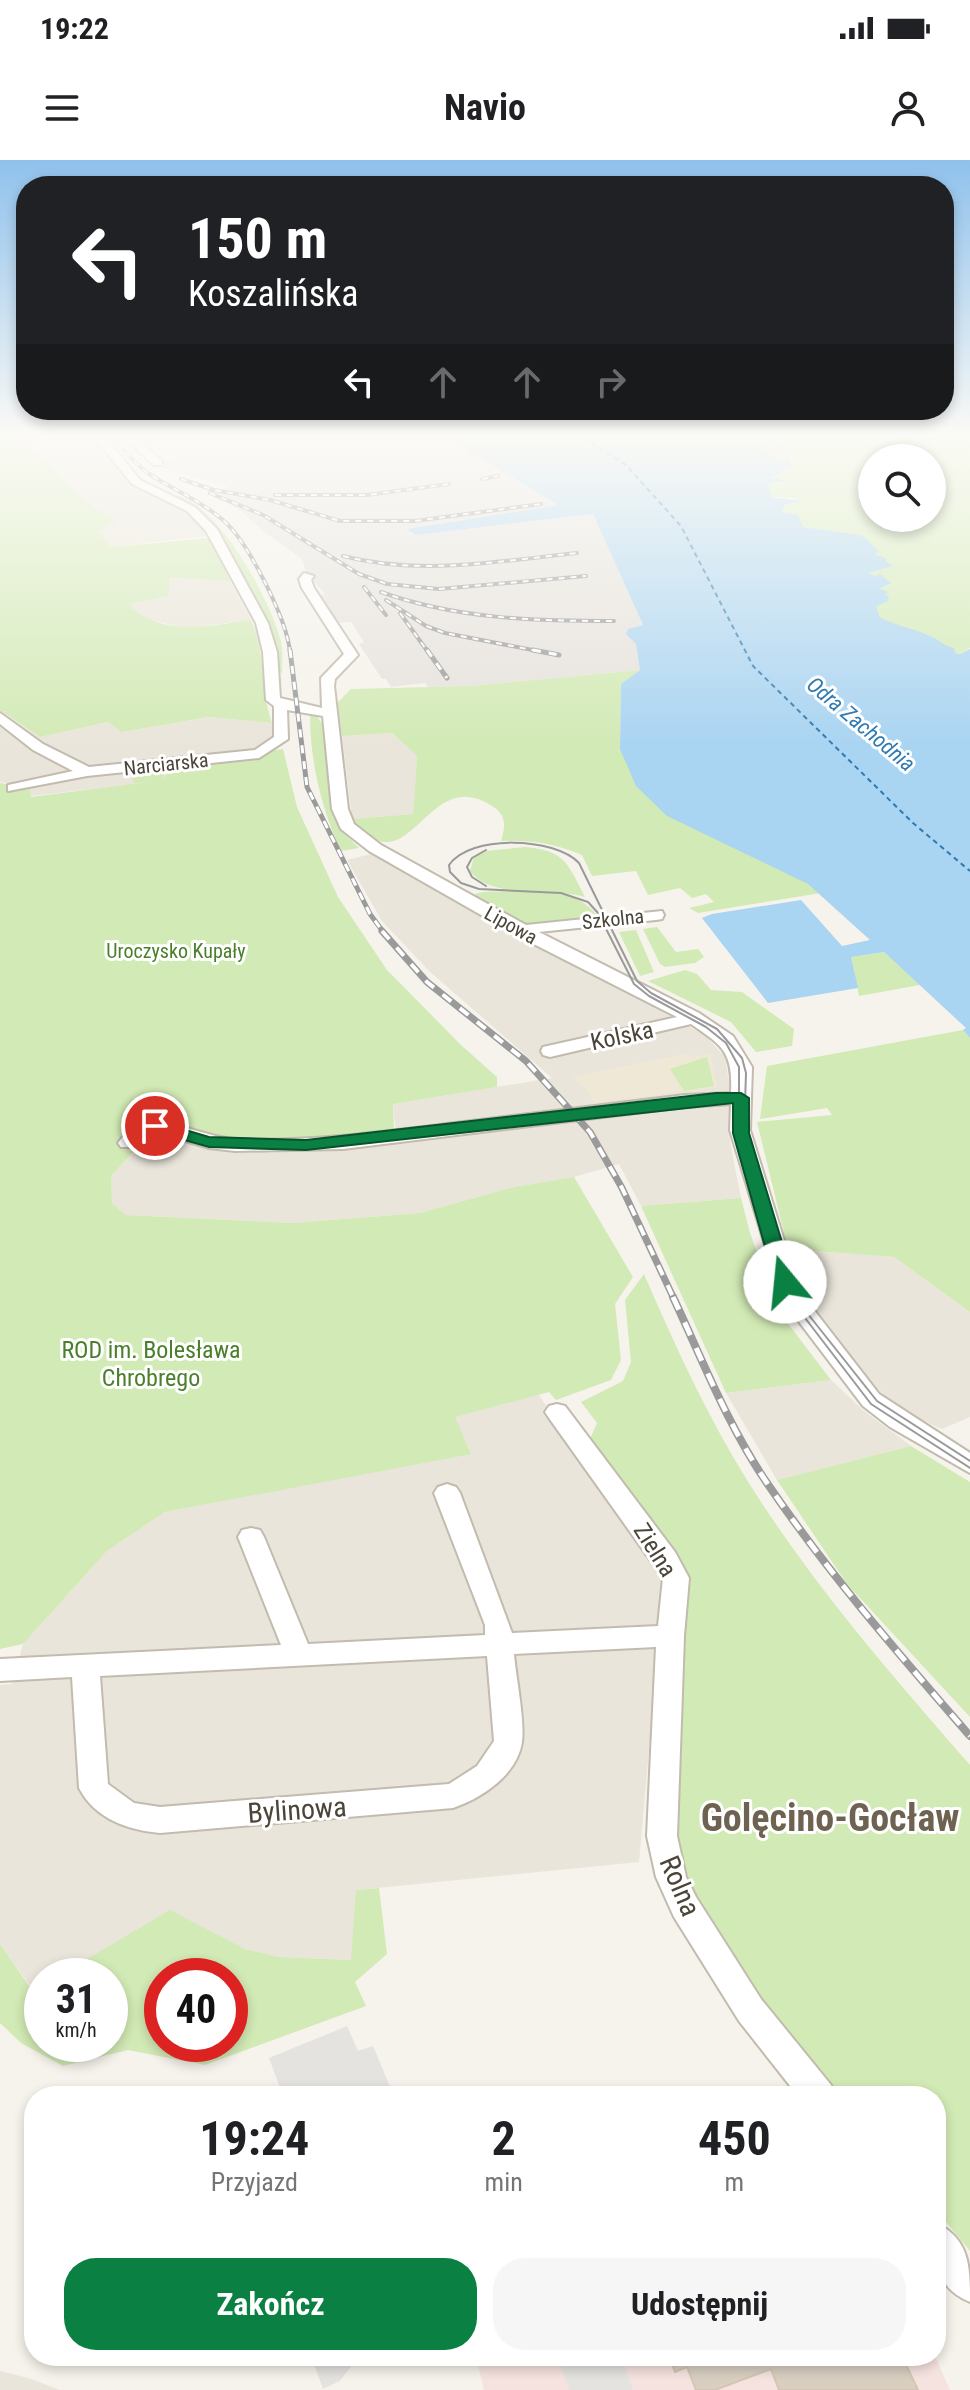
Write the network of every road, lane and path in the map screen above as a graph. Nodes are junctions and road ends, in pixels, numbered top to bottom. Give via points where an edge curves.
1 (216, 538) edge
2 (308, 576) dead end
3 (282, 705) junction
4 (329, 713) junction
5 (0, 717) edge
6 (87, 772) junction
7 (13, 788) dead end
8 (656, 915) dead end
9 (524, 932) junction
10 (693, 1017) junction
11 (550, 1051) dead end
12 (741, 1098) junction
13 (128, 1143) dead end
14 (557, 1412) dead end
15 (970, 1464) edge
16 (447, 1493) dead end
17 (251, 1537) dead end
18 (670, 1636) junction
19 (498, 1643) junction
20 (295, 1653) junction
21 (85, 1665) junction
22 (0, 1670) edge
23 (811, 2086) edge
24 (946, 2254) edge
25 (970, 2284) edge

1 - 3 street via 260,618 270,652 272,699
2 - 4 street, Lipowa via 308,588 351,655 328,678
3 - 4 street
3 - 6 street, Narciarska via 281,739 266,751
4 - 9 street, Lipowa via 340,809 347,826 375,848
5 - 6 street via 38,747
6 - 7 street, Narciarska
8 - 9 street, Szkolna
9 - 10 street, Lipowa
10 - 11 street, Kolska
10 - 12 street, Lipowa via 720,1035 738,1056
12 - 13 street via 343,1143 235,1145 155,1126 141,1130
12 - 15 street, Lipowa via 742,1137 794,1301 871,1400
14 - 18 street, Zielna via 676,1578
16 - 19 street via 498,1625
17 - 20 street
18 - 19 street
18 - 23 street, Rolna via 662,1836 671,1877 750,2010
19 - 20 street
19 - 21 street, Bylinowa via 508,1715 504,1756 477,1783 453,1796 160,1820 119,1812 94,1788
20 - 21 street
21 - 22 street
24 - 25 street

